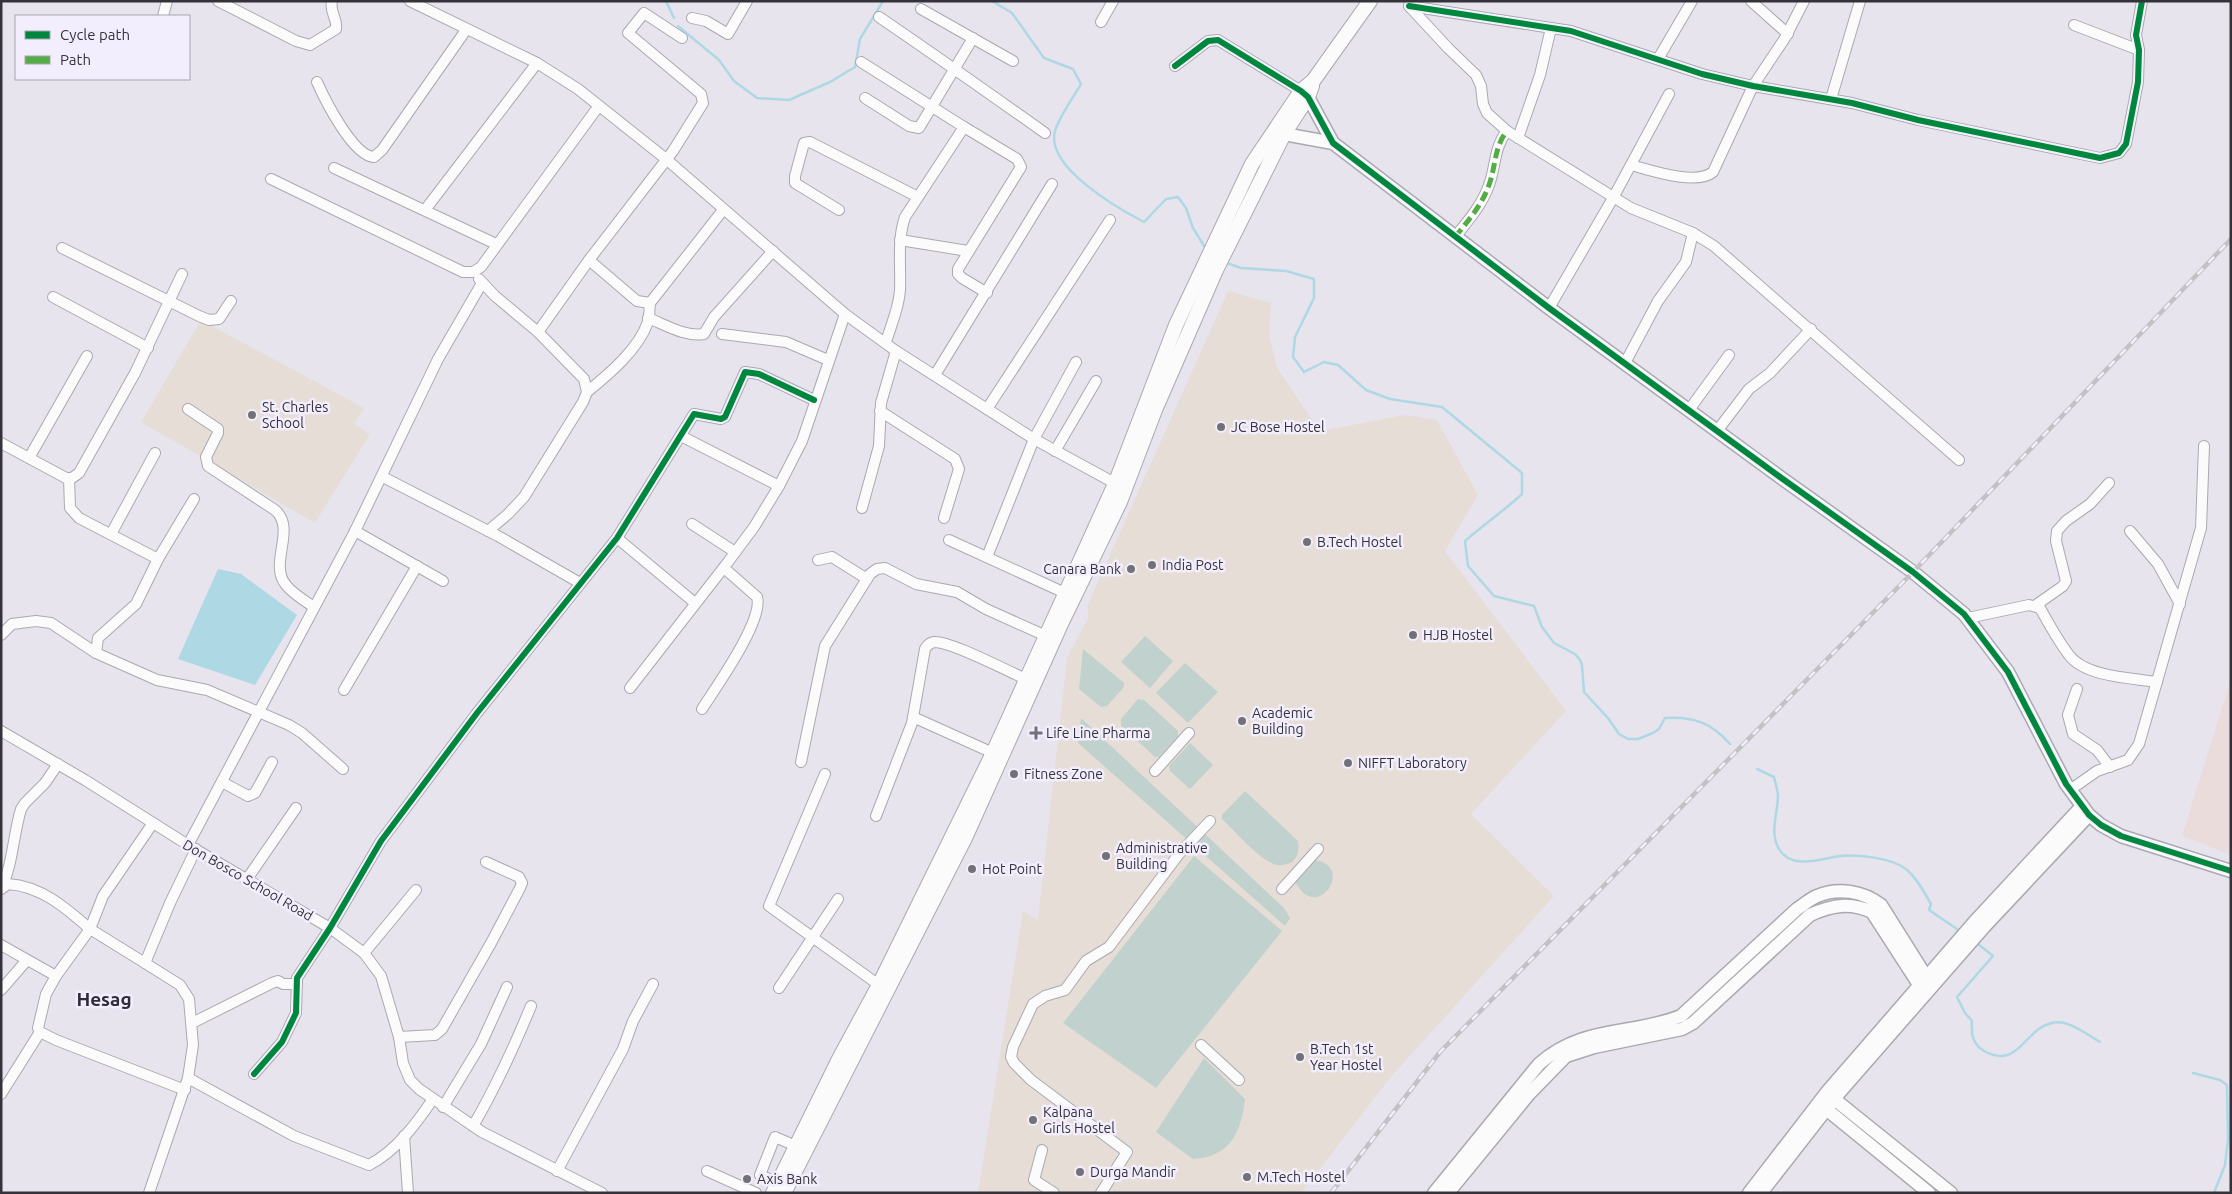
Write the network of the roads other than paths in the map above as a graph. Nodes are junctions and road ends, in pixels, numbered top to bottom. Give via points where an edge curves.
1 (167, 1) edge
2 (218, 1) edge
3 (332, 1) edge
4 (410, 1) edge
5 (747, 1) edge
6 (1112, 1) edge
7 (1370, 1) edge
8 (1692, 1) edge
9 (1751, 1) edge
10 (1804, 1) edge
11 (1860, 1) edge
12 (2142, 1) edge
13 (1407, 4) edge
14 (921, 9) dead end
15 (163, 15) edge
16 (879, 17) dead end
17 (692, 18) dead end
18 (1101, 22) dead end
19 (2074, 26) dead end
20 (1550, 28) junction
21 (466, 30) junction
22 (1788, 34) junction
23 (682, 38) dead end
24 (973, 38) junction
25 (2139, 50) junction
26 (1658, 59) junction
27 (1013, 61) dead end
28 (861, 62) dead end
29 (537, 63) junction
30 (1175, 66) dead end
31 (956, 69) junction
32 (317, 82) dead end
33 (1753, 86) junction
34 (1304, 94) junction
35 (1669, 94) dead end
36 (865, 98) dead end
37 (1830, 99) junction
38 (598, 107) junction
39 (933, 107) junction
40 (964, 127) junction
41 (1507, 131) junction
42 (1279, 132) junction
43 (1045, 133) dead end
44 (1518, 138) junction
45 (1333, 144) junction
46 (666, 159) junction
47 (1631, 165) junction
48 (334, 168) dead end
49 (271, 179) dead end
50 (1052, 184) dead end
51 (918, 197) junction
52 (1613, 198) junction
53 (425, 210) junction
54 (723, 210) junction
55 (839, 210) dead end
56 (1110, 220) dead end
57 (1693, 234) junction
58 (1455, 237) junction
59 (900, 240) junction
60 (496, 244) junction
61 (62, 248) dead end
62 (773, 251) junction
63 (968, 251) junction
64 (589, 260) junction
65 (473, 272) junction
66 (182, 274) dead end
67 (482, 282) junction
68 (987, 293) junction
69 (53, 297) dead end
70 (231, 301) dead end
71 (170, 302) junction
72 (650, 303) junction
73 (1549, 308) junction
74 (845, 314) junction
75 (648, 318) junction
76 (1811, 328) junction
77 (538, 332) junction
78 (722, 334) dead end
79 (886, 342) junction
80 (148, 348) junction
81 (896, 351) junction
82 (1729, 355) dead end
83 (87, 356) dead end
84 (828, 360) junction
85 (1076, 362) dead end
86 (1625, 363) junction
87 (935, 375) junction
88 (1096, 381) dead end
89 (587, 392) junction
90 (814, 400) junction
91 (188, 409) dead end
92 (987, 409) junction
93 (1689, 410) junction
94 (880, 412) junction
95 (1717, 431) junction
96 (681, 436) junction
97 (1034, 439) junction
98 (1, 443) edge
99 (2204, 446) dead end
100 (1055, 451) junction
101 (156, 453) dead end
102 (29, 458) junction
103 (1959, 460) dead end
104 (383, 476) junction
105 (69, 478) junction
106 (2108, 483) dead end
107 (778, 486) junction
108 (1120, 486) junction
109 (194, 499) dead end
110 (862, 508) dead end
111 (944, 518) dead end
112 (692, 524) dead end
113 (355, 531) junction
114 (488, 531) junction
115 (2130, 531) dead end
116 (111, 534) junction
117 (617, 538) junction
118 (949, 540) dead end
119 (735, 552) junction
120 (987, 557) junction
121 (158, 559) junction
122 (818, 560) dead end
123 (416, 566) junction
124 (724, 568) junction
125 (866, 579) junction
126 (443, 581) dead end
127 (580, 584) junction
128 (1064, 593) junction
129 (696, 603) junction
130 (2180, 604) junction
131 (2036, 606) junction
132 (314, 607) junction
133 (1968, 618) junction
134 (1, 635) edge
135 (1046, 636) junction
136 (96, 653) junction
137 (1026, 679) junction
138 (2157, 682) junction
139 (630, 688) dead end
140 (2077, 689) dead end
141 (344, 690) dead end
142 (702, 709) dead end
143 (260, 712) junction
144 (913, 717) junction
145 (1, 731) edge
146 (1189, 733) dead end
147 (993, 752) junction
148 (272, 762) dead end
149 (801, 762) dead end
150 (58, 764) junction
151 (2110, 767) junction
152 (343, 769) dead end
153 (1155, 771) dead end
154 (825, 774) dead end
155 (222, 782) junction
156 (2070, 790) junction
157 (296, 808) dead end
158 (2085, 810) junction
159 (876, 816) dead end
160 (1210, 822) dead end
161 (153, 823) junction
162 (192, 847) junction
163 (1318, 849) dead end
164 (486, 862) dead end
165 (2231, 872) edge
166 (247, 879) junction
167 (1282, 888) dead end
168 (1, 889) edge
169 (416, 890) dead end
170 (838, 899) dead end
171 (330, 928) junction
172 (90, 929) junction
173 (812, 937) junction
174 (1, 945) edge
175 (364, 952) junction
176 (27, 960) junction
177 (146, 963) junction
178 (56, 976) junction
179 (297, 984) junction
180 (653, 984) dead end
181 (879, 985) junction
182 (1926, 986) junction
183 (507, 987) dead end
184 (779, 988) dead end
185 (1, 990) edge
186 (531, 1006) dead end
187 (192, 1023) junction
188 (40, 1032) junction
189 (399, 1037) junction
190 (1201, 1045) dead end
191 (254, 1074) dead end
192 (188, 1078) junction
193 (1239, 1080) dead end
194 (185, 1090) junction
195 (1, 1094) edge
196 (1831, 1096) junction
197 (433, 1099) junction
198 (1822, 1106) junction
199 (443, 1107) junction
200 (473, 1126) junction
201 (404, 1136) junction
202 (796, 1146) junction
203 (1042, 1150) dead end
204 (557, 1171) junction
205 (707, 1171) dead end
206 (778, 1189) edge
207 (411, 1192) edge
208 (148, 1193) edge
209 (602, 1193) edge
210 (756, 1193) edge
211 (1054, 1193) edge
212 (1101, 1193) edge
213 (1434, 1193) edge
214 (1448, 1193) edge
215 (1749, 1193) edge
216 (1761, 1193) edge
217 (1928, 1193) edge
218 (1951, 1193) edge

1 - 15 street
2 - 3 street via 310,45 336,29 337,23 331,14
4 - 21 street
5 - 17 street via 728,34 706,21
6 - 18 street
7 - 34 main road
8 - 26 street
9 - 22 street
10 - 22 street
11 - 37 street
12 - 25 street via 2136,35
13 - 20 street
13 - 41 street via 1476,75 1487,113
14 - 24 street
16 - 31 street
19 - 25 street
20 - 26 street via 1590,36
20 - 44 street via 1540,75
21 - 29 street
21 - 32 street via 374,157 358,148 335,119
22 - 33 street
23 - 46 street via 644,13 628,34 704,99 702,108
24 - 27 street
24 - 31 street
25 - 37 street via 2138,82 2126,144 2119,154 2105,158
26 - 33 street
28 - 39 street
29 - 38 street via 578,89
29 - 53 street
30 - 34 street via 1208,41 1218,40
31 - 39 street
31 - 43 street
33 - 37 street
33 - 47 street via 1710,175 1682,177
34 - 42 main road
34 - 45 street
35 - 47 street
36 - 39 street via 915,128 921,126
38 - 46 street
38 - 60 street
39 - 40 street
40 - 51 street
40 - 63 street via 1017,159 1021,166
41 - 44 street
41 - 58 street via 1496,152 1482,202
42 - 45 street
42 - 108 main road via 1209,268 1159,401
44 - 52 street
45 - 58 street
46 - 54 street
46 - 64 street
47 - 52 street
48 - 53 street
49 - 65 street via 463,272
50 - 68 street
51 - 55 street via 810,142 804,143 795,183
51 - 59 street via 905,217
52 - 57 street
52 - 73 street
53 - 60 street
54 - 62 street
54 - 72 street
56 - 92 street
57 - 76 street via 1714,246
57 - 86 street via 1686,262 1658,300
58 - 73 street
59 - 63 street
59 - 79 street via 900,292
60 - 65 street via 481,267
61 - 71 street
62 - 74 street
62 - 75 street via 714,317 704,334 688,333
63 - 68 street via 958,274
64 - 72 street via 637,301
64 - 77 street
65 - 67 street
66 - 71 street
67 - 77 street
67 - 104 street via 434,367
68 - 87 street
69 - 80 street
70 - 71 street via 221,317 214,320
71 - 80 street
72 - 75 street
73 - 86 street
74 - 79 street
74 - 84 street
75 - 89 street via 636,342 622,359
76 - 95 street via 1770,373 1749,389
76 - 103 street
77 - 89 street via 584,379
78 - 84 street via 786,342
79 - 81 street
80 - 105 street via 78,473
81 - 87 street
81 - 94 street
82 - 93 street
83 - 102 street
84 - 90 street
85 - 97 street
86 - 93 street
87 - 92 street
88 - 100 street
89 - 114 street via 524,497
90 - 96 street via 758,374 746,372 725,417 717,419 694,414
90 - 107 street via 802,441
91 - 132 street via 218,429 206,457 208,466 282,517 282,578 286,585
92 - 97 street
93 - 95 street
94 - 110 street via 879,446
94 - 111 street via 955,459 959,468
95 - 133 street via 1914,572
96 - 107 street
96 - 117 street
97 - 100 street
97 - 120 street
98 - 102 street
99 - 130 street via 2201,528
100 - 108 street
101 - 116 street
102 - 105 street
104 - 113 street
104 - 114 street
105 - 116 street via 70,508 79,518
106 - 131 street via 2090,504 2057,531 2056,541 2066,582
107 - 119 street
108 - 128 main road
108 - 206 main road via 966,836
109 - 121 street
112 - 119 street
113 - 123 street
113 - 132 street
114 - 127 street
115 - 130 street via 2158,564
116 - 121 street
117 - 127 street
117 - 129 street
118 - 120 street
119 - 124 street
120 - 128 street
121 - 136 street via 136,604 98,638
122 - 125 street via 832,557
123 - 126 street
123 - 141 street
124 - 129 street
124 - 142 street via 757,597 759,603 746,638
125 - 135 street via 877,569 885,568 923,587 957,592
125 - 149 street via 826,646
127 - 171 street via 404,810
128 - 135 main road
129 - 139 street
130 - 138 street
131 - 133 street via 2029,604
131 - 138 street via 2077,663 2094,671
132 - 143 street
133 - 156 street via 2008,672
134 - 136 street via 12,624 50,623
135 - 137 main road
136 - 143 street via 157,680 208,690
137 - 144 street via 952,647 934,642 928,644
137 - 147 main road
138 - 151 street via 2135,752 2122,764
140 - 151 street via 2068,716 2073,734 2096,750
143 - 152 street via 302,733
143 - 155 street
144 - 147 street
144 - 159 street
145 - 150 street, Don Bosco School Road
146 - 153 street
147 - 181 main road
148 - 155 street via 252,795 248,796
150 - 161 street, Don Bosco School Road
150 - 168 street via 45,784 21,809 9,873
151 - 156 street via 2097,771
154 - 173 street via 768,906
155 - 162 street
156 - 158 street
157 - 166 street
158 - 165 street via 2101,825 2121,836
158 - 182 street
160 - 212 street via 1180,854 1109,947 1086,961 1065,990 1045,996 1033,1004 1013,1047 1011,1057 1014,1063 1031,1080 1127,1152
161 - 162 street, Don Bosco School Road
161 - 172 street via 103,896
162 - 166 street, Don Bosco School Road
162 - 177 street
163 - 167 street
164 - 189 street via 519,877 520,888 442,1029 435,1035
166 - 171 street, Don Bosco School Road
168 - 172 street via 8,884 35,890
169 - 175 street
170 - 173 street
171 - 175 street, Don Bosco School Road
171 - 179 street via 297,978
172 - 177 street
172 - 178 street
173 - 181 street
173 - 184 street
174 - 176 street
175 - 189 street, Don Bosco School Road via 381,976
176 - 178 street
176 - 185 street
177 - 187 street via 180,985 188,999
178 - 188 street via 46,994 38,1028
179 - 187 street via 272,983
179 - 191 street via 293,1020 282,1042
180 - 204 street via 633,1021 623,1049
181 - 202 main road
182 - 196 street
182 - 213 street via 1881,905 1859,893 1832,892 1816,896 1797,909 1682,1016 1597,1034 1552,1052
182 - 214 street via 1872,912 1844,905 1810,914 1682,1030 1594,1047 1566,1056 1529,1094
183 - 199 street via 480,1044
186 - 200 street
187 - 192 street via 193,1045
188 - 194 street
188 - 195 street
189 - 197 street, Don Bosco School Road via 403,1063 410,1080
190 - 193 street
192 - 194 street
192 - 201 street via 294,1136 370,1165
194 - 208 street
196 - 198 street
196 - 218 street
197 - 199 street, Don Bosco School Road
197 - 201 street
198 - 215 street
198 - 216 street
198 - 217 street
199 - 200 street, Don Bosco School Road
200 - 204 street, Don Bosco School Road
201 - 207 street
202 - 206 main road
202 - 206 street via 775,1137 760,1176
203 - 211 street via 1034,1180
204 - 209 street, Don Bosco School Road
205 - 210 street

